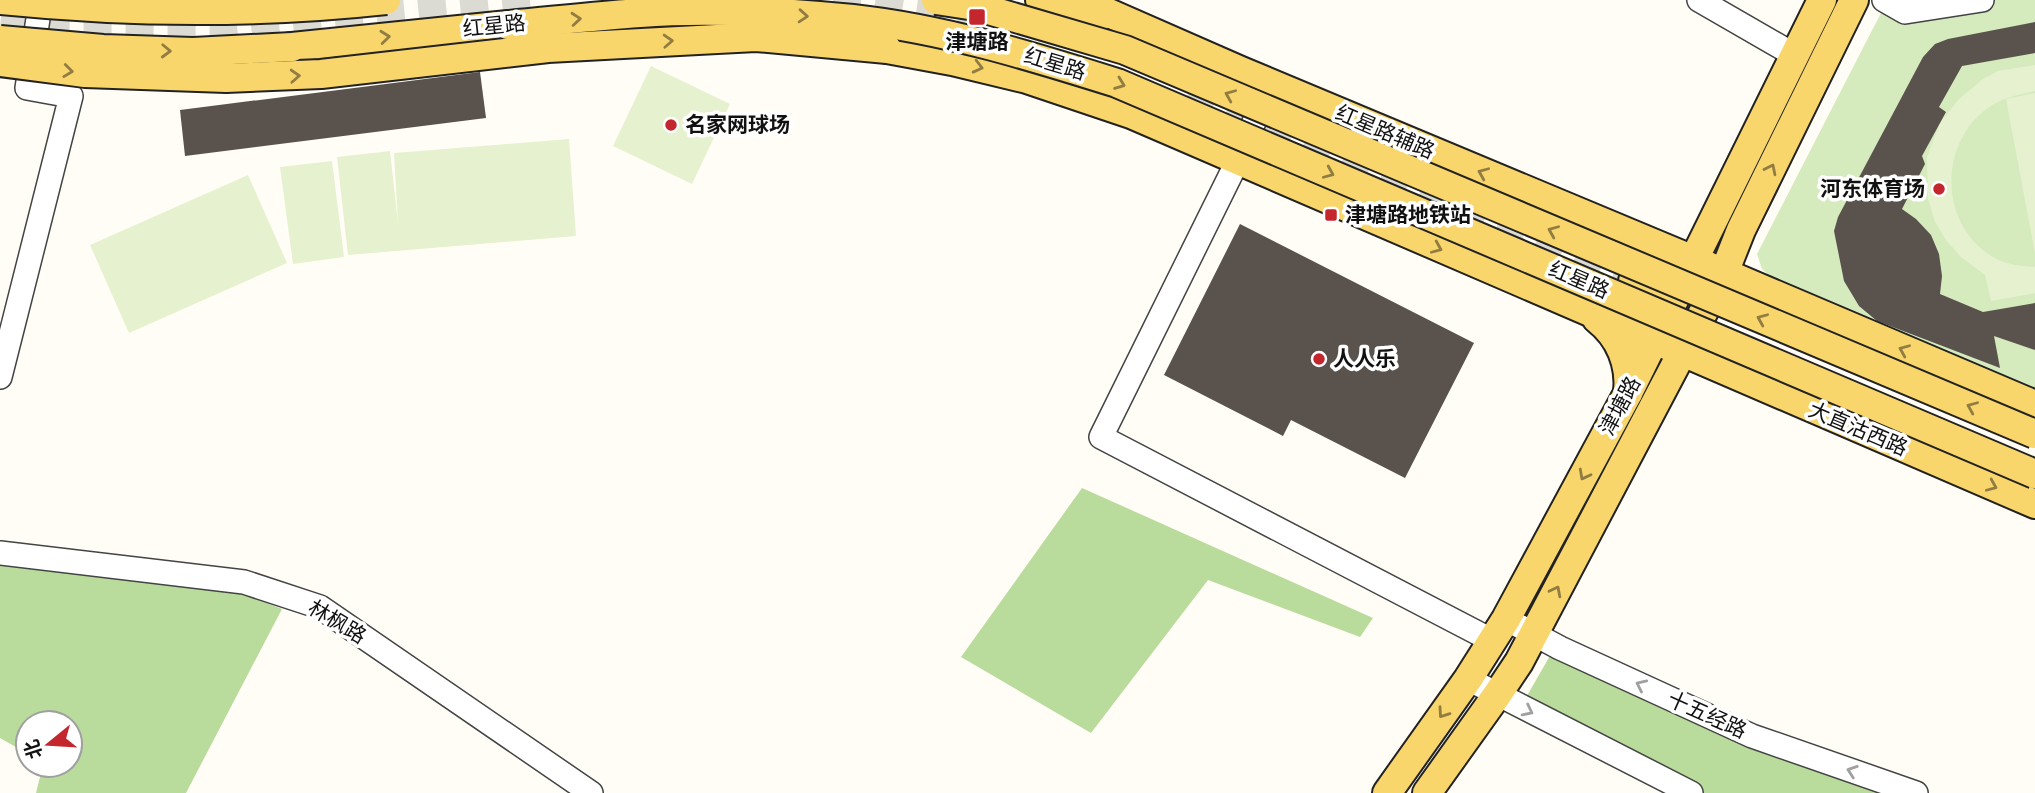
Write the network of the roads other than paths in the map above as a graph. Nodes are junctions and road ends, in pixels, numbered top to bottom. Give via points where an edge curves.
1 (0, 0) edge
2 (41, 0) edge
3 (142, 0) edge
4 (386, 0) edge
5 (936, 0) edge
6 (1040, 0) edge
7 (1079, 0) edge
8 (1699, 0) edge
9 (1822, 0) edge
10 (1854, 0) edge
11 (1884, 0) edge
12 (1982, 0) edge
13 (203, 11) junction
14 (0, 40) edge
15 (1796, 56) junction
16 (0, 62) edge
17 (1241, 71) junction
18 (1270, 83) junction
19 (1263, 134) junction
20 (1195, 141) junction
21 (1238, 160) junction
22 (1713, 220) junction
23 (1741, 230) junction
24 (1637, 237) junction
25 (1711, 267) junction
26 (1633, 281) tunnel mouth
27 (1681, 286) junction
28 (1766, 291) junction
29 (1590, 314) junction
30 (1670, 348) junction
31 (0, 377) edge
32 (1628, 393) junction
33 (2035, 405) edge
34 (2035, 433) edge
35 (2035, 474) edge
36 (2035, 504) edge
37 (0, 554) edge
38 (1500, 630) junction
39 (1534, 633) junction
40 (1468, 679) junction
41 (1497, 695) junction
42 (591, 793) edge
43 (1387, 793) edge
44 (1427, 793) edge
45 (1691, 793) edge
46 (1916, 793) edge

1 - 13 main road, bridge via 82,8
2 - 31 street via 27,88 71,96
3 - 13 main road, bridge
4 - 13 main road, bridge
34 -> 5 main road, 红星路, bridge via 1125,50 975,6
6 - 17 main road
7 - 17 main road, 红星路辅路
8 - 15 street
9 - 15 main road, 津塘路
23 -> 10 main road, 津塘路
11 - 12 street via 1905,12
14 -> 35 main road, 红星路, bridge via 193,52 292,47 643,13 738,12 855,19 977,41 1117,83
15 - 22 main road, 津塘路
16 -> 20 main road, bridge via 85,73 226,78 321,74 548,48 756,37 887,49 952,61 1027,79
17 - 18 main road, 红星路辅路
18 - 19 street
24 -> 18 main road, 红星路辅路
19 - 20 main road via 1224,143
19 - 21 street
20 - 21 main road
21 -> 29 main road
21 - 38 street, 十五经路 via 1101,437
22 - 24 main road via 1678,239
22 - 25 main road, 津塘路
23 - 25 main road, 津塘路
23 - 28 main road via 1744,267
24 - 25 main road, 红星路辅路
24 - 27 main road via 1666,258
25 - 27 main road via 1701,278
25 - 28 main road
25 - 30 main road, 津塘路
26 - 27 main road
27 - 30 main road, 津塘路
33 -> 28 main road
29 - 30 main road
29 - 32 main road via 1621,348
30 - 32 main road, 津塘路
30 -> 36 main road, 大直沽西路
39 -> 30 main road, 津塘路 via 1659,391
32 -> 38 main road, 津塘路
37 - 42 street, 林枫路 via 244,582 320,607
38 - 39 street, 十五经路
38 - 40 main road, 津塘路
39 - 41 main road, 津塘路
46 -> 39 street, 十五经路 via 1752,736
40 - 41 street
40 -> 43 main road, 津塘路
41 - 44 main road, 津塘路
41 -> 45 street

